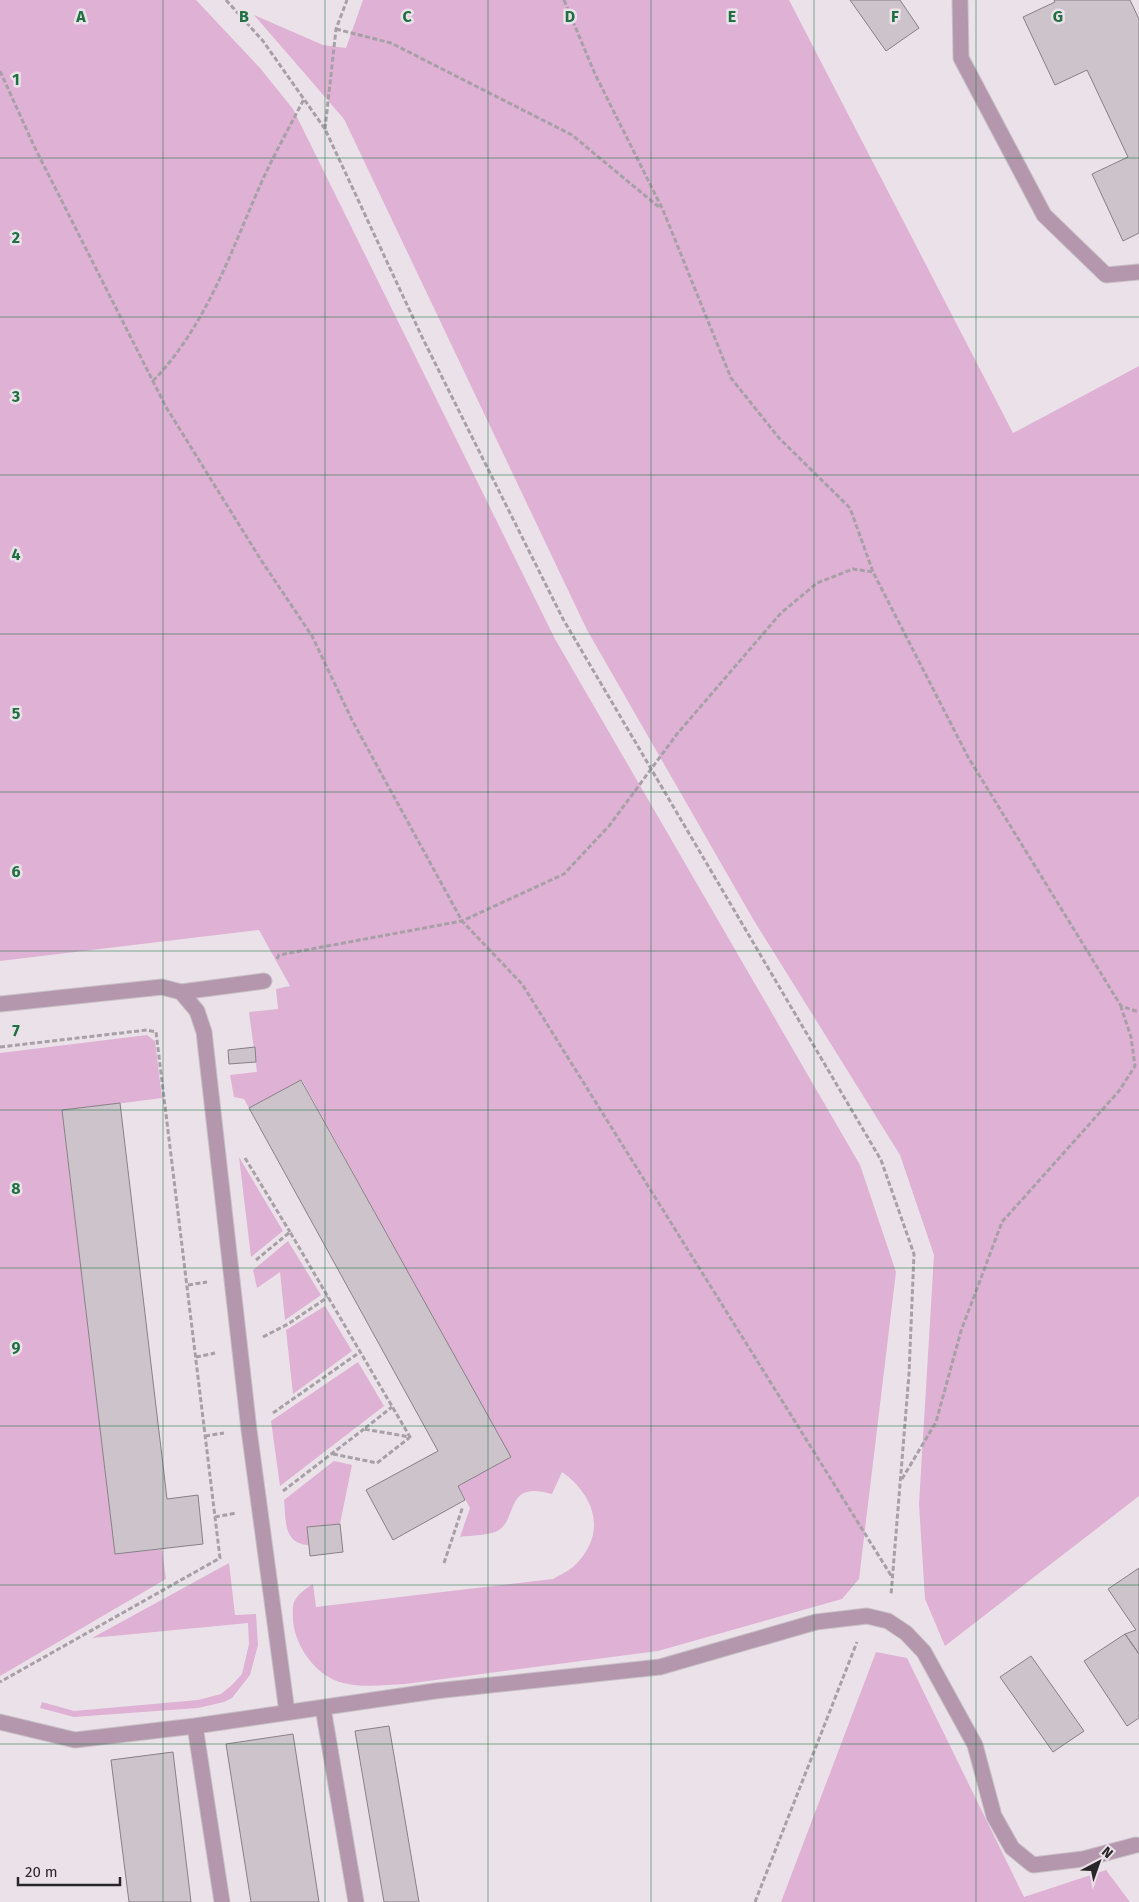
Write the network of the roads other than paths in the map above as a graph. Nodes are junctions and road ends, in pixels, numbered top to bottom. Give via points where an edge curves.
1 (960, 0) edge
2 (1139, 272) edge
3 (264, 981) road end
4 (181, 992) junction
5 (0, 1004) edge
6 (322, 1708) junction
7 (287, 1712) junction
8 (0, 1722) edge
9 (195, 1726) junction
10 (1138, 1847) edge
11 (222, 1902) edge
12 (356, 1902) edge

1 - 2 lane via 962,58 1044,215 1106,275
3 - 4 lane
4 - 5 lane via 162,987
4 - 7 lane via 197,1011 204,1032 249,1430
6 - 7 lane
6 - 10 lane via 435,1691 660,1667 816,1622 867,1616 888,1621 906,1632 924,1652 974,1745 994,1816 1012,1848 1033,1865 1083,1859
6 - 12 lane
7 - 9 lane
8 - 9 lane via 75,1740
9 - 11 lane

